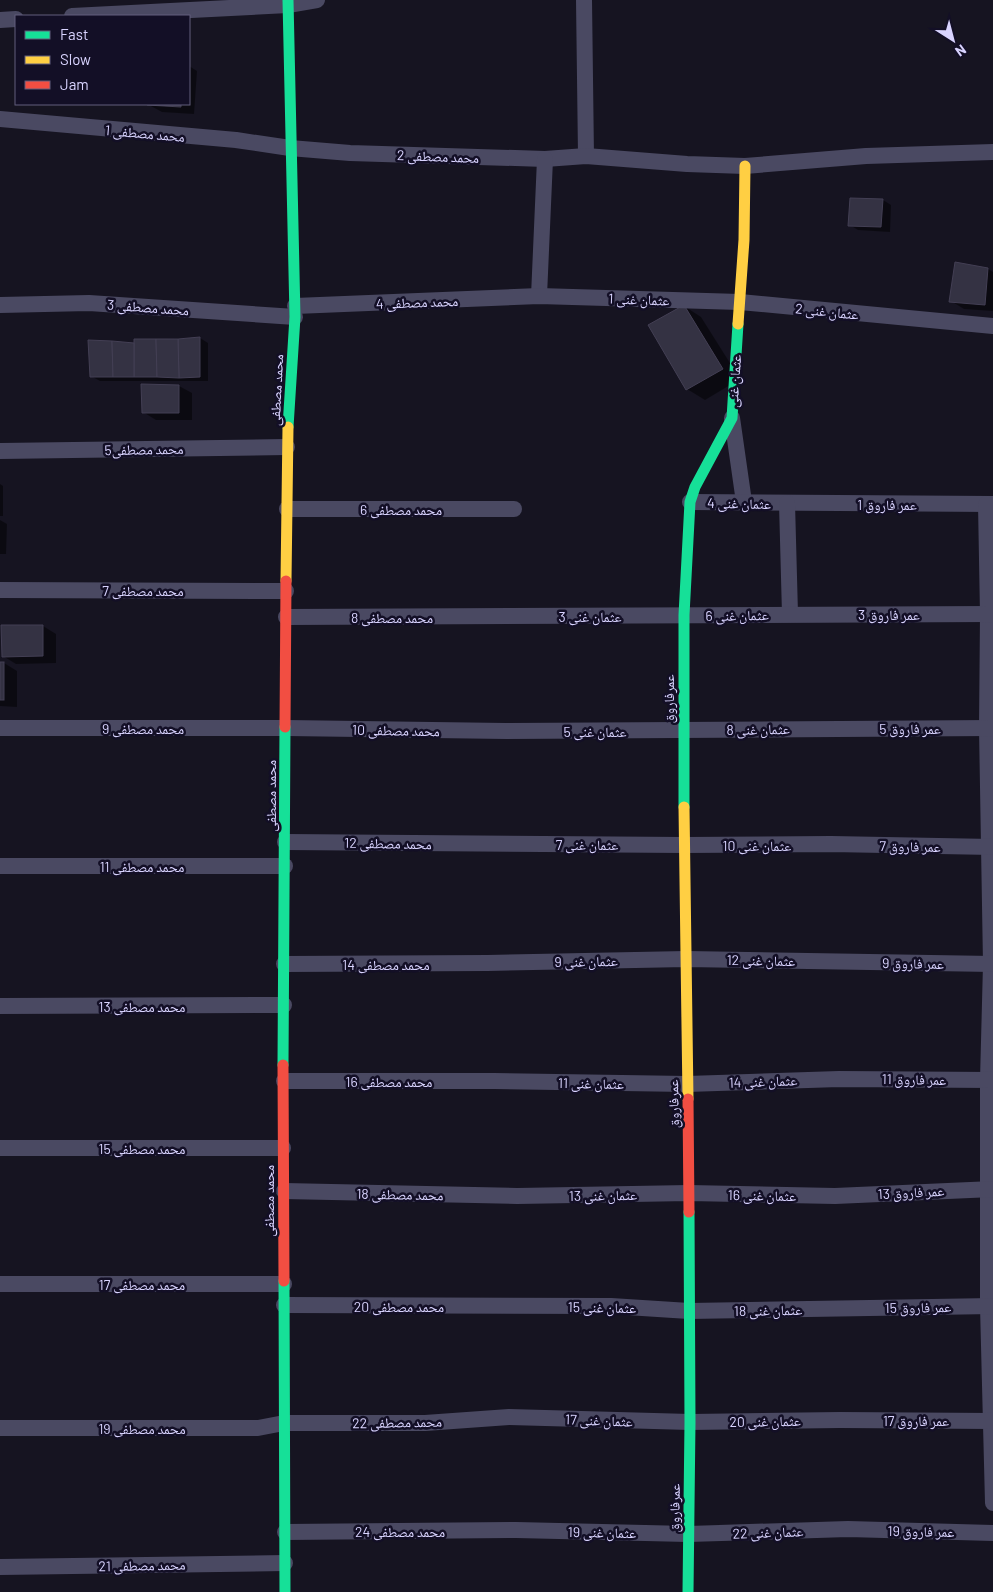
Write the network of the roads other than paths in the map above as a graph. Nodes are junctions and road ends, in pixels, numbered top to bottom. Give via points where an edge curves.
1 (317, 0) edge
2 (584, 0) edge
3 (288, 2) edge
4 (87, 15) edge
5 (15, 19) edge
6 (0, 20) edge
7 (0, 119) edge
8 (290, 148) junction
9 (993, 152) edge
10 (586, 156) junction
11 (545, 158) junction
12 (745, 166) junction
13 (539, 296) junction
14 (740, 302) junction
15 (0, 305) edge
16 (295, 312) junction
17 (993, 326) edge
18 (732, 418) junction
19 (287, 447) junction
20 (0, 451) edge
21 (690, 502) junction
22 (744, 502) junction
23 (787, 503) junction
24 (990, 504) edge
25 (287, 509) junction
26 (514, 509) dead end
27 (0, 590) edge
28 (286, 591) junction
29 (790, 614) junction
30 (991, 614) edge
31 (684, 615) junction
32 (286, 617) junction
33 (497, 617) joint
34 (0, 728) edge
35 (286, 728) junction
36 (832, 728) joint
37 (990, 728) edge
38 (683, 730) junction
39 (506, 732) joint
40 (285, 842) junction
41 (491, 844) joint
42 (831, 844) joint
43 (684, 845) junction
44 (991, 847) edge
45 (0, 866) edge
46 (285, 866) junction
47 (686, 959) junction
48 (836, 961) joint
49 (487, 963) joint
50 (284, 964) junction
51 (992, 964) edge
52 (284, 1005) junction
53 (0, 1006) edge
54 (839, 1079) joint
55 (991, 1080) edge
56 (284, 1081) junction
57 (494, 1081) joint
58 (688, 1084) junction
59 (0, 1148) edge
60 (283, 1148) junction
61 (990, 1189) edge
62 (284, 1191) junction
63 (690, 1194) junction
64 (517, 1196) joint
65 (835, 1196) joint
66 (0, 1284) edge
67 (284, 1284) junction
68 (284, 1306) junction
69 (515, 1306) joint
70 (990, 1306) edge
71 (848, 1308) joint
72 (689, 1311) junction
73 (509, 1417) joint
74 (840, 1420) joint
75 (992, 1421) edge
76 (690, 1422) junction
77 (284, 1423) junction
78 (0, 1428) edge
79 (993, 1503) edge
80 (516, 1530) joint
81 (848, 1530) joint
82 (285, 1532) junction
83 (993, 1533) edge
84 (688, 1534) junction
85 (285, 1563) junction
86 (0, 1567) edge
87 (285, 1592) edge
88 (688, 1592) edge

1 - 3 street
2 - 10 street
3 - 4 street
3 - 8 street, محمد مصطفی
5 - 6 street
7 - 8 street, محمد مصطفی 1 via 236,140
8 - 11 street, محمد مصطفی 2 via 350,153
8 - 16 street, محمد مصطفی
9 - 12 street, محمد مصطفی 2 via 866,156
10 - 11 street, محمد مصطفی 2
10 - 12 street, محمد مصطفی 2
11 - 13 street
12 - 14 street, عثمان غنی
13 - 14 street, عثمان غنی 1
13 - 16 street, محمد مصطفی 4
14 - 17 street, عثمان غنی 2
14 - 18 street, عثمان غنی
15 - 16 street, محمد مصطفی 3 via 89,303
16 - 19 street, محمد مصطفی
18 - 21 street, عثمان غنی
18 - 22 street
19 - 20 street, محمد مصطفی5
19 - 25 street, محمد مصطفی
21 - 22 street, عثمان غنی 4
21 - 31 street, عثمان غنی
22 - 23 street, عثمان غنی 4
23 - 24 street, عمر فاروق 1
23 - 29 street
24 - 30 street
25 - 26 street, محمد مصطفی 6
25 - 28 street, محمد مصطفی
27 - 28 street, محمد مصطفی 7
28 - 32 street, محمد مصطفی
29 - 30 street, عمر فاروق 3
29 - 31 street, عثمان غنی 6
30 - 37 street
31 - 33 street, عثمان غنی 3
31 - 38 street, عمرفاروق
32 - 33 street, محمد مصطفی 8
32 - 35 street, محمد مصطفی
34 - 35 street, محمد مصطفی 9
35 - 39 street, محمد مصطفی 10
35 - 40 street, محمد مصطفی
36 - 37 street, عمر فاروق 5
36 - 38 street, عثمان غنی 8
37 - 44 street
38 - 39 street, عثمان غنی 5
38 - 43 street, عمرفاروق
40 - 41 street, محمد مصطفی 12
40 - 46 street, محمد مصطفی
41 - 43 street, عثمان غنی 7
42 - 43 street, عثمان غنی 10
42 - 44 street, عمر فاروق 7
43 - 47 street, عمرفاروق
44 - 51 street
45 - 46 street, محمد مصطفی 11
46 - 50 street, محمد مصطفی
47 - 48 street, عثمان غنی 12
47 - 49 street, عثمان غنی 9
47 - 58 street, عمرفاروق
48 - 51 street, عمر فاروق 9
49 - 50 street, محمد مصطفی 14
50 - 52 street, محمد مصطفی
51 - 55 street
52 - 53 street, محمد مصطفی 13
52 - 56 street, محمد مصطفی
54 - 55 street, عمر فاروق 11
54 - 58 street, عثمان غنی 14
55 - 61 street
56 - 57 street, محمد مصطفی 16
56 - 60 street, محمد مصطفی
57 - 58 street, عثمان غنی 11
58 - 63 street, عمرفاروق
59 - 60 street, محمد مصطفی 15
60 - 62 street, محمد مصطفی
61 - 65 street, عمر فاروق 13
61 - 70 street
62 - 64 street, محمد مصطفی 18
62 - 67 street, محمد مصطفی
63 - 64 street, عثمان غنی 13
63 - 65 street, عثمان غنی 16
63 - 72 street, عمرفاروق
66 - 67 street, محمد مصطفی 17
67 - 68 street, محمد مصطفی
68 - 69 street, محمد مصطفی 20
68 - 77 street, محمد مصطفی
69 - 72 street, عثمان غنی 15 via 611,1306
70 - 71 street, عمر فاروق 15
70 - 75 street
71 - 72 street, عثمان غنی 18
72 - 76 street, عمرفاروق
73 - 76 street, عثمان غنی 17
73 - 77 street, محمد مصطفی 22 via 425,1423
74 - 75 street, عمر فاروق 17
74 - 76 street, عثمان غنی 20
75 - 79 street
76 - 84 street, عمرفاروق
77 - 78 street, محمد مصطفی 19 via 258,1428
77 - 82 street, محمد مصطفی
80 - 82 street, محمد مصطفی 24
80 - 84 street, عثمان غنی 19
81 - 83 street, عمر فاروق 19
81 - 84 street, عثمان غنی 22
82 - 85 street, محمد مصطفی
84 - 88 street, عمرفاروق
85 - 86 street, محمد مصطفی 21
85 - 87 street, محمد مصطفی

